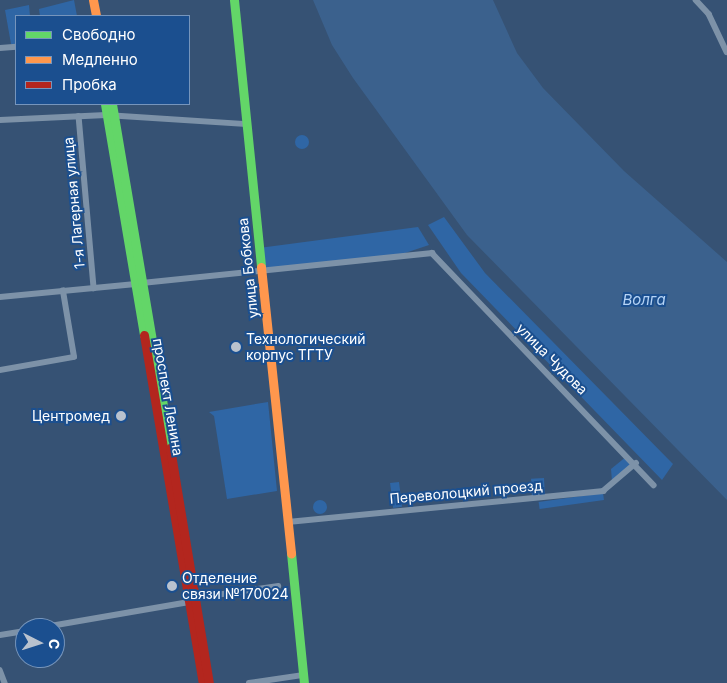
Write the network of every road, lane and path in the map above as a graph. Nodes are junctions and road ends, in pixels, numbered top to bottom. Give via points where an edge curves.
1 (93, 0) edge
2 (234, 0) edge
3 (696, 0) edge
4 (96, 15) edge
5 (15, 47) edge
6 (0, 48) edge
7 (727, 52) edge
8 (105, 105) edge
9 (112, 105) edge
10 (110, 115) junction
11 (79, 116) junction
12 (0, 120) edge
13 (247, 124) junction
14 (262, 270) junction
15 (140, 285) junction
16 (94, 288) junction
17 (63, 291) junction
18 (0, 297) edge
19 (0, 370) edge
20 (636, 463) junction
21 (654, 484) dead end
22 (288, 522) junction
23 (278, 586) dead end
24 (194, 602) junction
25 (65, 624) edge
26 (15, 632) edge
27 (0, 635) edge
28 (0, 670) edge
29 (304, 679) edge
30 (5, 683) edge
31 (203, 683) edge
32 (209, 683) edge
33 (249, 683) edge

1 - 4 main road
2 - 13 main road, улица Бобкова
3 - 7 street via 709,14
5 - 6 street
8 - 10 main road
9 - 10 main road
10 - 11 street
10 - 13 street
10 - 15 main road, проспект Ленина
11 - 12 street
11 - 16 street, 1-я Лагерная улица
13 - 14 main road, улица Бобкова
14 - 15 street
14 - 20 street, улица Чудова via 432,253
14 - 22 main road, улица Бобкова
15 - 16 street
15 - 24 main road, проспект Ленина
16 - 17 street
17 - 18 street
17 - 19 street via 74,356
20 - 21 street, улица Чудова
20 - 22 street, Переволоцкий проезд via 603,491
22 - 29 main road, улица Бобкова
23 - 24 street
24 - 25 street
24 - 31 main road, проспект Ленина
24 - 32 main road, проспект Ленина
26 - 27 street
28 - 30 street
29 - 33 street

